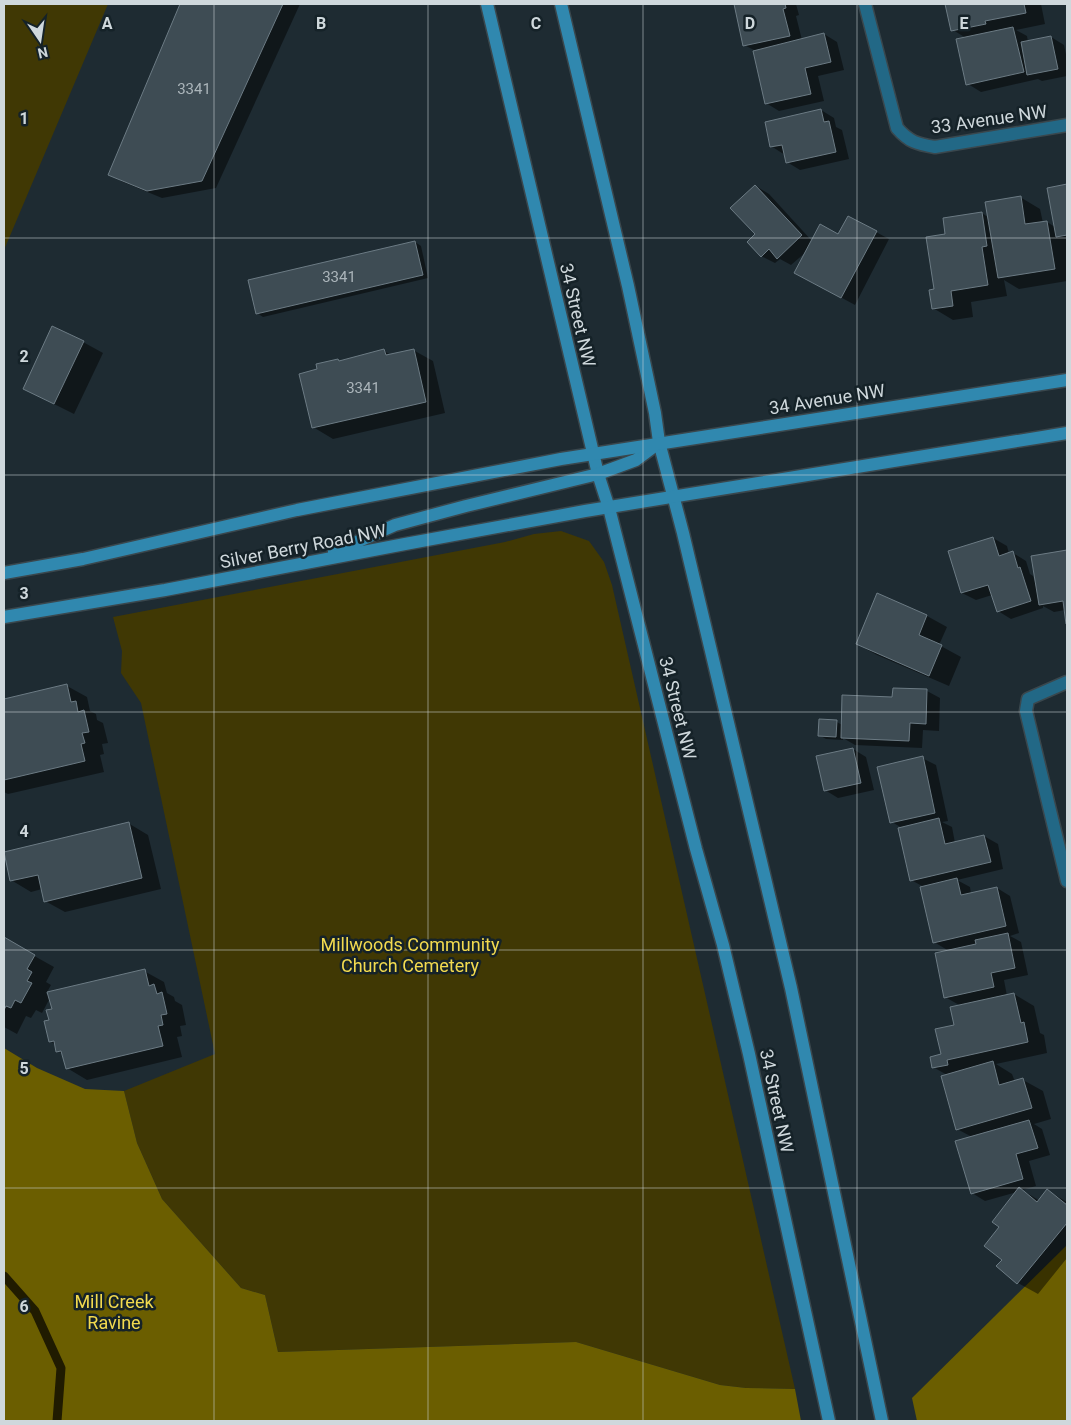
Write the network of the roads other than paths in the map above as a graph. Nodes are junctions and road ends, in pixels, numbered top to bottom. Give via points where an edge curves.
1 (488, 4) edge
2 (561, 4) edge
3 (865, 4) edge
4 (1067, 126) edge
5 (1067, 380) edge
6 (1067, 433) edge
7 (659, 442) junction
8 (593, 454) junction
9 (598, 474) junction
10 (674, 498) junction
11 (609, 508) junction
12 (313, 561) junction
13 (4, 573) edge
14 (4, 617) edge
15 (1067, 682) edge
16 (1067, 880) edge
17 (829, 1421) edge
18 (882, 1421) edge

1 - 8 main road, 34 Street NW
2 - 7 main road, 34 Street NW via 628,286
3 - 4 street, 33 Avenue NW via 897,128 916,144 935,147
5 - 7 main road, 34 Avenue NW
6 - 10 main road
7 - 8 main road, 34 Avenue NW
7 - 9 main road via 636,460
7 - 10 main road, 34 Street NW
8 - 9 main road, 34 Street NW
8 - 13 main road, Silver Berry Road NW via 297,510 83,559
9 - 11 main road, 34 Street NW
9 - 12 main road via 395,525
10 - 11 main road
10 - 18 main road, 34 Street NW via 791,988
11 - 12 main road, Silver Berry Road NW
11 - 17 main road, 34 Street NW via 740,1018
12 - 14 main road, Silver Berry Road NW
15 - 16 street via 1028,698 1026,711

